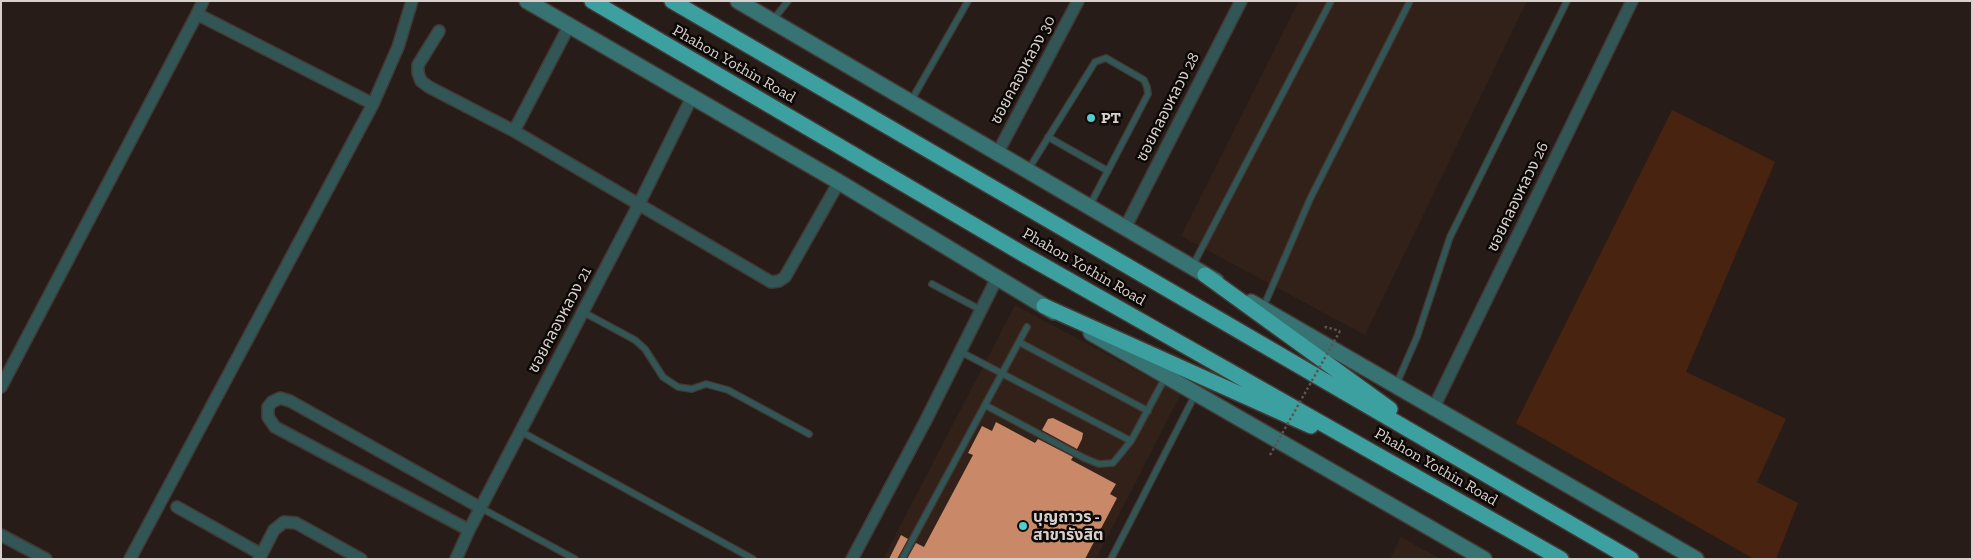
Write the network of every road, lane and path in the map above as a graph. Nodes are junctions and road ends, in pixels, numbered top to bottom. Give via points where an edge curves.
1 (203, 1) edge
2 (412, 1) edge
3 (527, 1) edge
4 (592, 1) edge
5 (672, 1) edge
6 (738, 1) edge
7 (788, 1) edge
8 (968, 1) edge
9 (1078, 1) edge
10 (1241, 1) edge
11 (1330, 1) edge
12 (1410, 1) edge
13 (1567, 1) edge
14 (1632, 1) edge
15 (197, 14) junction
16 (772, 22) junction
17 (569, 26) junction
18 (439, 31) dead end
19 (692, 97) junction
20 (910, 102) junction
21 (373, 104) junction
22 (514, 131) junction
23 (1048, 137) junction
24 (997, 154) junction
25 (1108, 171) junction
26 (1027, 172) junction
27 (839, 182) junction
28 (639, 204) junction
29 (1089, 208) junction
30 (1125, 228) junction
31 (1192, 267) junction
32 (1205, 275) junction
33 (997, 278) junction
34 (932, 284) dead end
35 (1044, 306) junction
36 (1263, 308) junction
37 (982, 311) junction
38 (583, 312) junction
39 (1027, 327) dead end
40 (1340, 331) dead end
41 (1019, 342) junction
42 (961, 352) junction
43 (1002, 374) junction
44 (1166, 376) junction
45 (1396, 385) junction
46 (1, 388) edge
47 (1196, 393) junction
48 (985, 405) junction
49 (1434, 407) junction
50 (1148, 411) junction
51 (520, 431) junction
52 (808, 434) dead end
53 (1131, 441) junction
54 (1270, 455) dead end
55 (1459, 459) junction
56 (1397, 464) junction
57 (177, 507) dead end
58 (481, 508) junction
59 (469, 530) junction
60 (1, 535) edge
61 (260, 556) edge
62 (46, 559) edge
63 (130, 559) edge
64 (361, 559) edge
65 (456, 559) edge
66 (575, 559) edge
67 (753, 559) edge
68 (852, 559) edge
69 (902, 559) edge
70 (1111, 559) edge
71 (1484, 559) edge
72 (1561, 559) edge
73 (1631, 559) edge
74 (1696, 559) edge

1 - 15 street
2 - 21 street via 393,61
3 - 17 main road
4 - 56 highway, Phahon Yothin Road via 1024,254
5 - 55 highway, Phahon Yothin Road
6 - 16 main road
7 - 16 lane
8 - 20 lane
9 - 24 street, ซอยคลองหลวง 30
10 - 30 street, ซอยคลองหลวง 28
11 - 31 lane
12 - 36 lane via 1310,199
13 - 45 lane via 1450,237 1417,338
14 - 49 street, ซอยคลองหลวง 26
15 - 21 street
15 - 46 street
16 - 20 main road
17 - 19 main road
17 - 22 street
18 - 22 street via 418,65 421,81
19 - 27 main road
19 - 28 street, ซอยคลองหลวง 21
20 - 24 main road
21 - 63 street
22 - 28 street
23 - 25 lane
23 - 25 lane via 1094,62 1106,58 1144,80 1148,94
23 - 26 lane
24 - 26 main road
25 - 29 lane
26 - 29 main road
27 - 28 street via 784,277 771,282
27 - 33 main road
28 - 38 street, ซอยคลองหลวง 21
29 - 30 main road
30 - 31 main road
31 - 32 main road
32 - 36 main road
32 - 55 highway
33 - 35 main road
33 - 37 street
34 - 37 lane
35 - 44 main road
35 - 56 highway
36 - 45 main road
37 - 42 street
38 - 51 street, ซอยคลองหลวง 21
38 - 52 lane via 635,340 645,349 663,377 678,387 692,389 706,384 728,390
39 - 41 lane
40 - 54 path, bridge
41 - 43 lane
41 - 50 lane
42 - 43 lane
42 - 68 street
43 - 48 lane
43 - 53 lane
44 - 47 main road
44 - 50 lane
45 - 49 main road
47 - 70 lane
47 - 71 main road
48 - 53 lane via 1099,464 1113,463
48 - 69 lane
49 - 74 main road
50 - 53 lane
51 - 58 street, ซอยคลองหลวง 21
51 - 67 lane
55 - 73 highway, Phahon Yothin Road
56 - 72 highway, Phahon Yothin Road
57 - 61 street
58 - 59 street, ซอยคลองหลวง 21
58 - 59 street via 290,401 280,398 268,407 268,417 275,427
58 - 66 lane
59 - 65 street, ซอยคลองหลวง 21
60 - 62 street
61 - 64 street via 274,530 284,522 296,523

